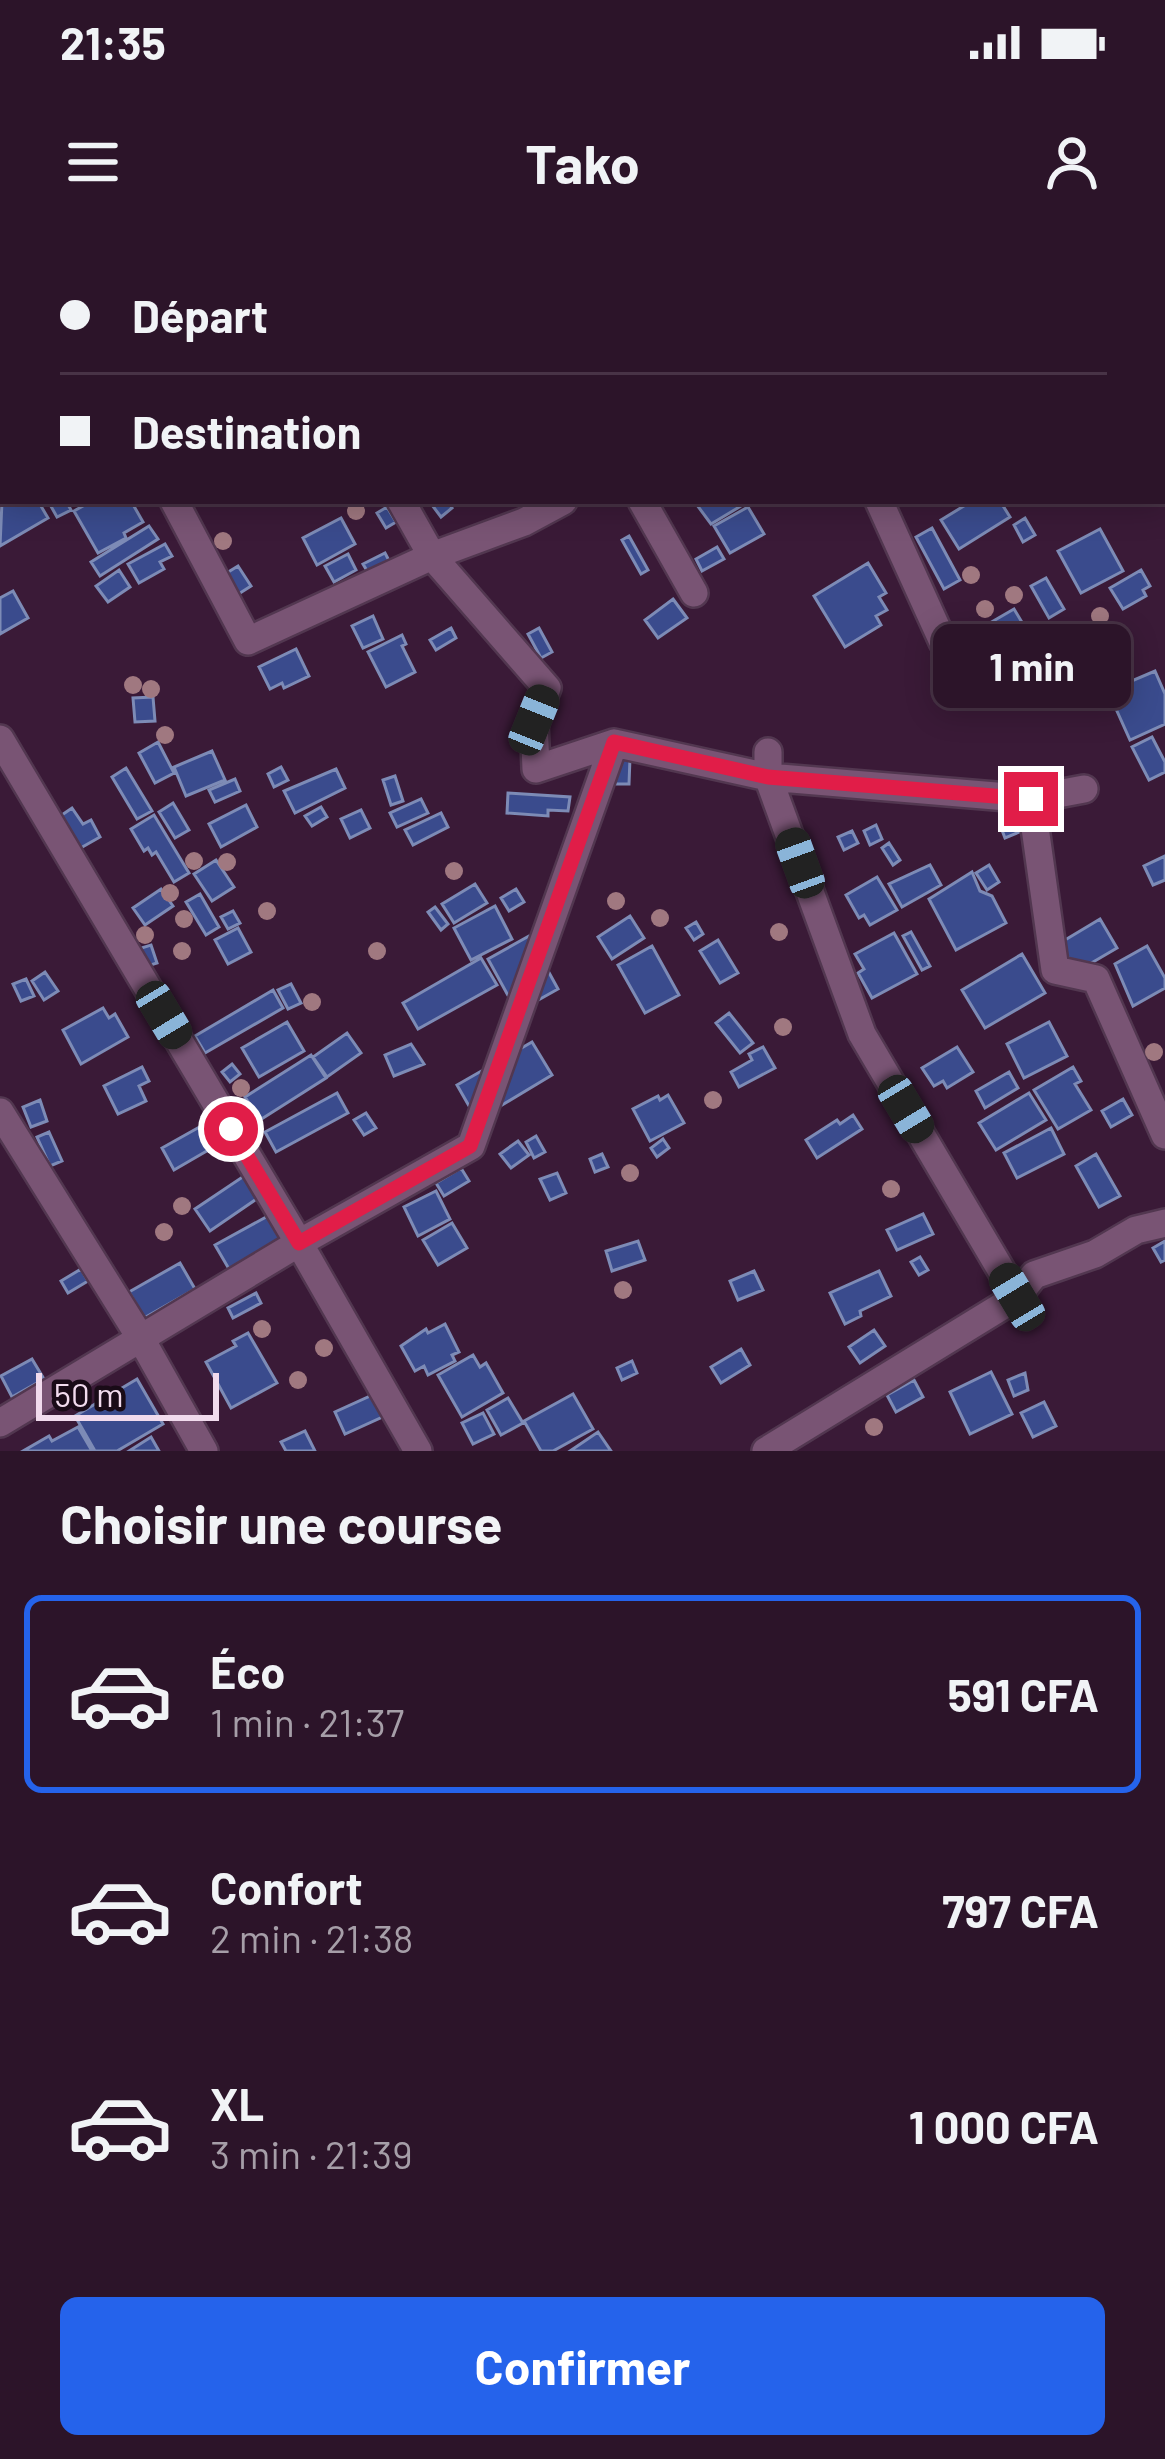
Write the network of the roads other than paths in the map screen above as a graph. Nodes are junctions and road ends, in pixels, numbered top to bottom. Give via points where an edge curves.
1 (176, 504) edge
2 (403, 504) edge
3 (557, 504) edge
4 (643, 504) edge
5 (880, 504) edge
6 (432, 556) junction
7 (694, 593) dead end
8 (944, 642) dead end
9 (0, 739) edge
10 (614, 742) junction
11 (768, 765) junction
12 (1084, 789) dead end
13 (1031, 799) junction
14 (0, 1112) edge
15 (1165, 1136) edge
16 (1165, 1223) edge
17 (299, 1243) junction
18 (1017, 1297) junction
19 (140, 1337) junction
20 (0, 1423) edge
21 (204, 1451) edge
22 (418, 1451) edge
23 (766, 1451) edge

1 - 6 street via 248,641
2 - 6 street
3 - 6 street
4 - 7 street
5 - 8 street
6 - 10 street via 547,688 534,720 536,769
9 - 17 street
10 - 11 street
10 - 17 street via 470,1146
11 - 13 street
11 - 18 street via 862,1034
12 - 13 street
13 - 15 street via 1055,970 1096,979
14 - 19 street
16 - 18 street via 1034,1275
17 - 19 street
17 - 22 street
18 - 23 street
19 - 20 street
19 - 21 street

